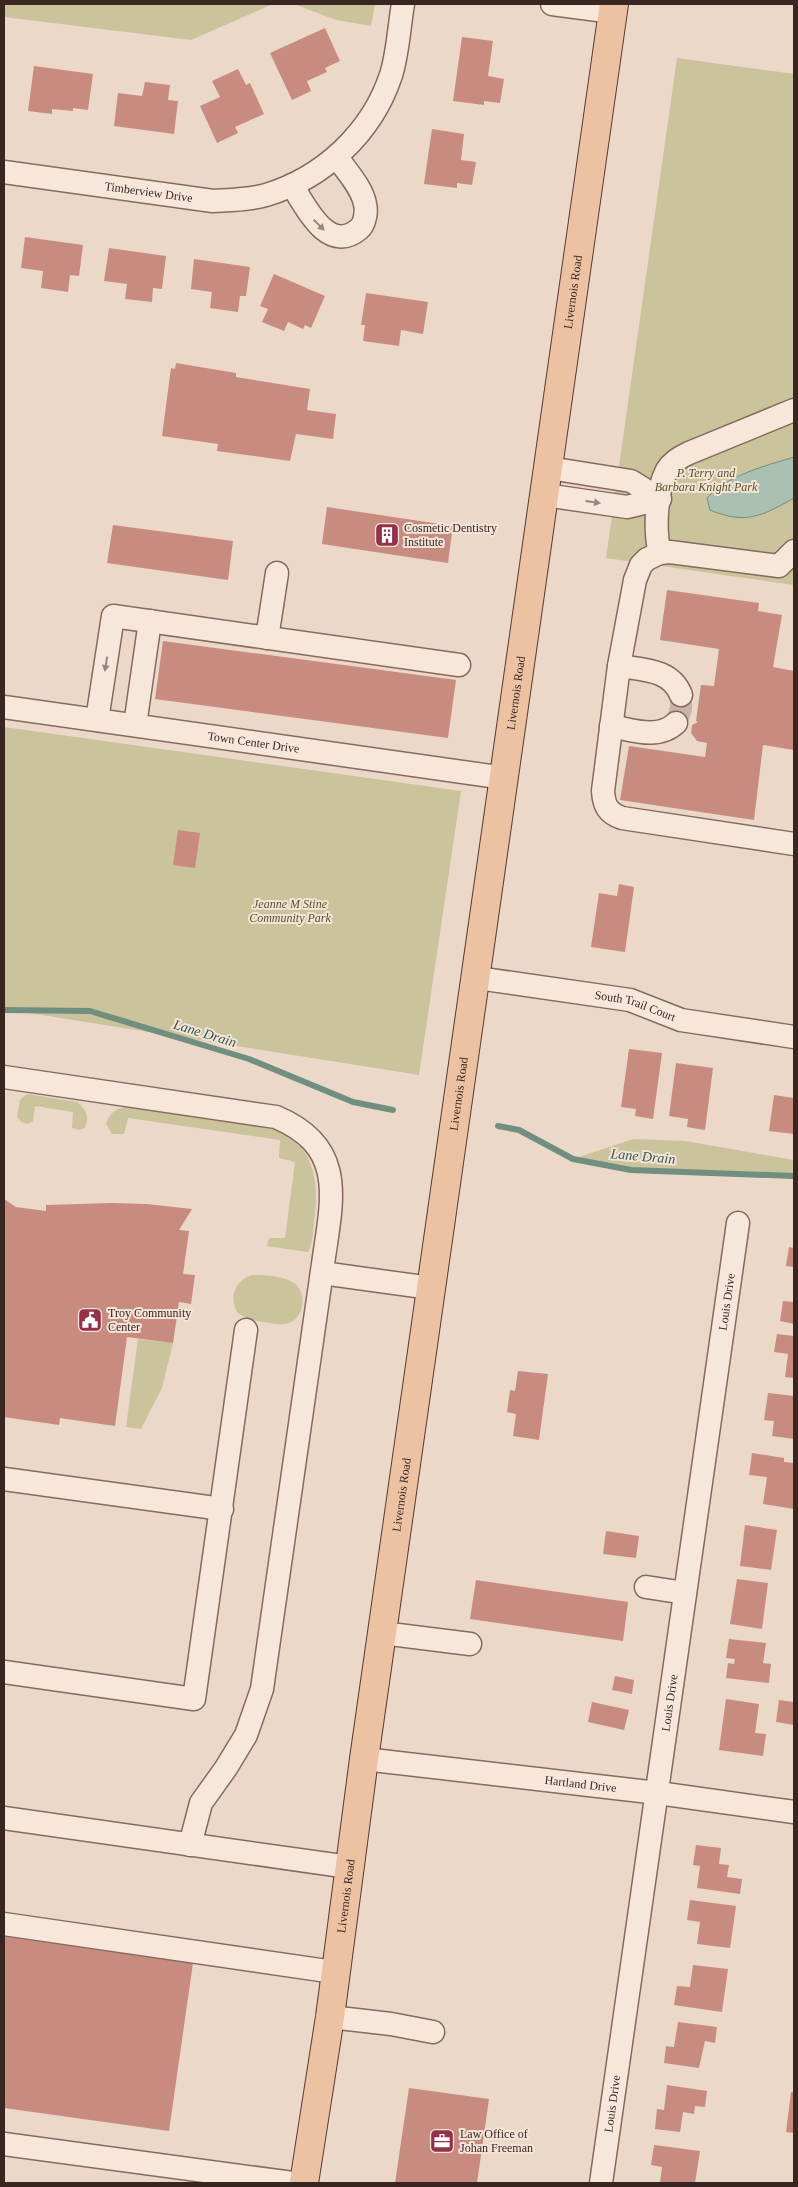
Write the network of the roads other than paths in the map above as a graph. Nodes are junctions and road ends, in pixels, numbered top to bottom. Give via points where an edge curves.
1 (403, 4) edge
2 (552, 4) edge
3 (613, 8) edge
4 (337, 157) junction
5 (4, 172) edge
6 (292, 185) junction
7 (794, 410) edge
8 (549, 468) junction
9 (545, 495) junction
10 (660, 499) junction
11 (794, 551) edge
12 (660, 552) junction
13 (276, 573) dead end
14 (150, 621) junction
15 (266, 638) junction
16 (459, 665) dead end
17 (619, 666) junction
18 (681, 695) dead end
19 (4, 707) edge
20 (97, 720) junction
21 (676, 723) dead end
22 (135, 726) junction
23 (611, 726) junction
24 (506, 778) junction
25 (794, 844) edge
26 (477, 978) junction
27 (794, 1037) edge
28 (4, 1077) edge
29 (738, 1223) dead end
30 (322, 1273) junction
31 (431, 1288) junction
32 (246, 1330) dead end
33 (4, 1479) edge
34 (222, 1508) junction
35 (646, 1587) dead end
36 (685, 1593) junction
37 (382, 1633) junction
38 (470, 1644) dead end
39 (4, 1672) edge
40 (364, 1759) junction
41 (658, 1793) junction
42 (794, 1812) edge
43 (4, 1818) edge
44 (190, 1845) junction
45 (349, 1867) junction
46 (4, 1924) edge
47 (334, 1972) junction
48 (330, 2017) junction
49 (432, 2032) dead end
50 (4, 2144) edge
51 (292, 2183) edge
52 (304, 2183) edge
53 (601, 2183) edge

1 - 4 street, Timberview Drive via 391,75 364,125
2 - 3 street
3 - 8 main road, Livernois Road
4 - 6 street, Timberview Drive
6 -> 4 street via 316,224 326,232 340,237 360,228 366,205
5 - 6 street, Timberview Drive via 213,201 266,195
7 - 10 street via 680,457 668,469
8 - 9 main road, Livernois Road
8 - 10 street via 631,481
9 -> 10 street via 627,507
9 - 24 main road, Livernois Road
10 - 12 street via 656,534
11 - 12 street via 778,566
12 - 17 street via 647,559 637,571
13 - 15 street
14 - 15 street
14 -> 20 street via 113,616
14 - 22 street
15 - 16 street
17 - 18 street via 668,677 675,682
17 - 23 street
19 - 20 street, Town Center Drive
20 - 22 street, Town Center Drive
21 - 23 street via 662,732 652,733
22 - 24 street, Town Center Drive
23 - 25 street via 603,791 607,808 613,814
24 - 26 main road, Livernois Road
26 - 27 street, South Trail Court via 630,1000 681,1020
26 - 31 main road, Livernois Road
28 - 30 street via 263,1113 295,1126 318,1147 331,1179 332,1202
29 - 36 street, Louis Drive
30 - 31 street
30 - 44 street via 262,1689 246,1736 200,1803
31 - 37 main road, Livernois Road
32 - 34 street
33 - 34 street
34 - 39 street via 194,1698
35 - 36 street
36 - 41 street, Louis Drive
37 - 38 street
37 - 40 main road, Livernois Road
40 - 41 street, Hartland Drive
40 - 45 main road, Livernois Road
41 - 42 street, Hartland Drive
41 - 53 street, Louis Drive
43 - 44 street
44 - 45 street
45 - 47 main road, Livernois Road
46 - 47 street
47 - 48 main road, Livernois Road
48 - 49 street
48 - 52 main road, Livernois Road
50 - 51 street

